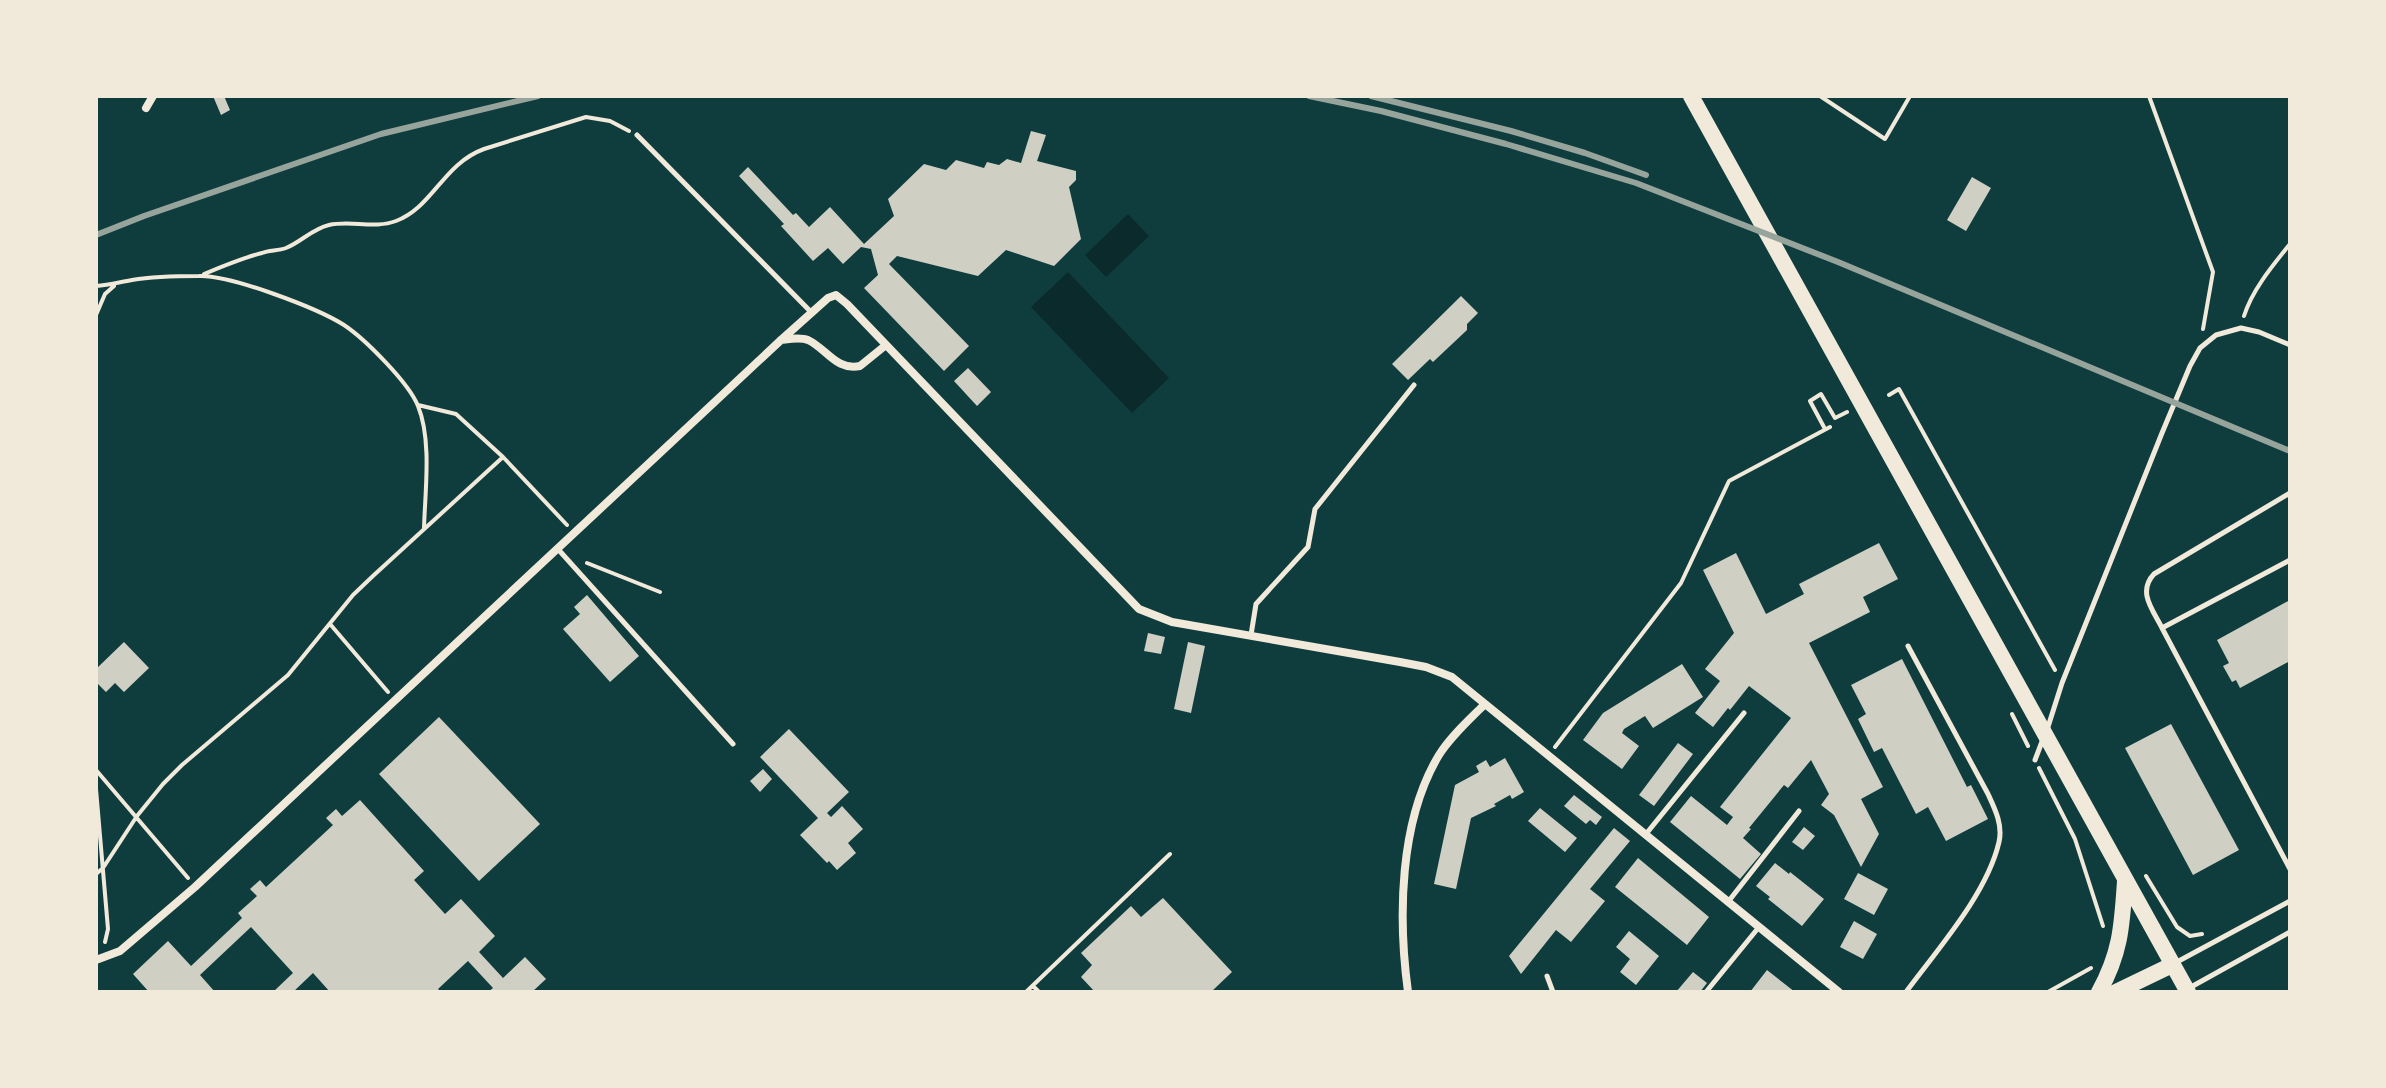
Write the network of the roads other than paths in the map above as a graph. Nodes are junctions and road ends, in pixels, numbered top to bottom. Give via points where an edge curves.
1 (153, 96) edge
2 (1691, 96) edge
3 (146, 108) dead end
4 (637, 135) road end
5 (812, 312) junction
6 (781, 340) junction
7 (886, 345) junction
8 (2290, 345) edge
9 (1414, 385) dead end
10 (2290, 493) edge
11 (560, 551) junction
12 (2290, 560) edge
13 (2162, 628) junction
14 (1250, 636) junction
15 (1908, 646) dead end
16 (1485, 704) junction
17 (1744, 713) dead end
18 (2045, 735) junction
19 (733, 744) dead end
20 (2035, 760) road end
21 (1799, 811) dead end
22 (1645, 834) junction
23 (2290, 869) edge
24 (2125, 879) junction
25 (2290, 901) edge
26 (1728, 902) junction
27 (1759, 927) junction
28 (2290, 932) edge
29 (98, 960) edge
30 (2172, 965) junction
31 (1547, 976) dead end
32 (2185, 991) edge
33 (1408, 992) edge
34 (1553, 992) edge
35 (1706, 992) edge
36 (1839, 992) edge
37 (1906, 992) edge
38 (2099, 992) edge
39 (2116, 992) edge

1 - 3 street
2 - 18 main road
4 - 5 lane
5 - 6 street
5 - 7 street via 836,295
6 - 7 street via 808,340 841,365 855,368
6 - 11 street via 574,532
7 - 14 street via 1139,609 1172,622
8 - 18 lane via 2241,328 2216,335 2200,348
9 - 14 lane via 1315,509 1308,547 1256,604
10 - 13 lane via 2154,574 2146,597
11 - 19 lane
11 - 29 street via 195,887 120,951
12 - 13 lane
13 - 23 lane
14 - 16 street via 1426,667 1452,677
15 - 37 lane via 1988,794 1998,816 1999,841 1974,899
16 - 22 street
16 - 33 street via 1439,756 1411,832 1402,900
17 - 22 lane
18 - 20 lane
18 - 24 main road
21 - 26 lane
22 - 26 street
24 - 30 main road
24 - 38 main road via 2121,936
25 - 30 lane
26 - 27 street
27 - 35 lane
27 - 36 street
28 - 32 lane
30 - 32 main road
30 - 39 main road
31 - 34 lane

